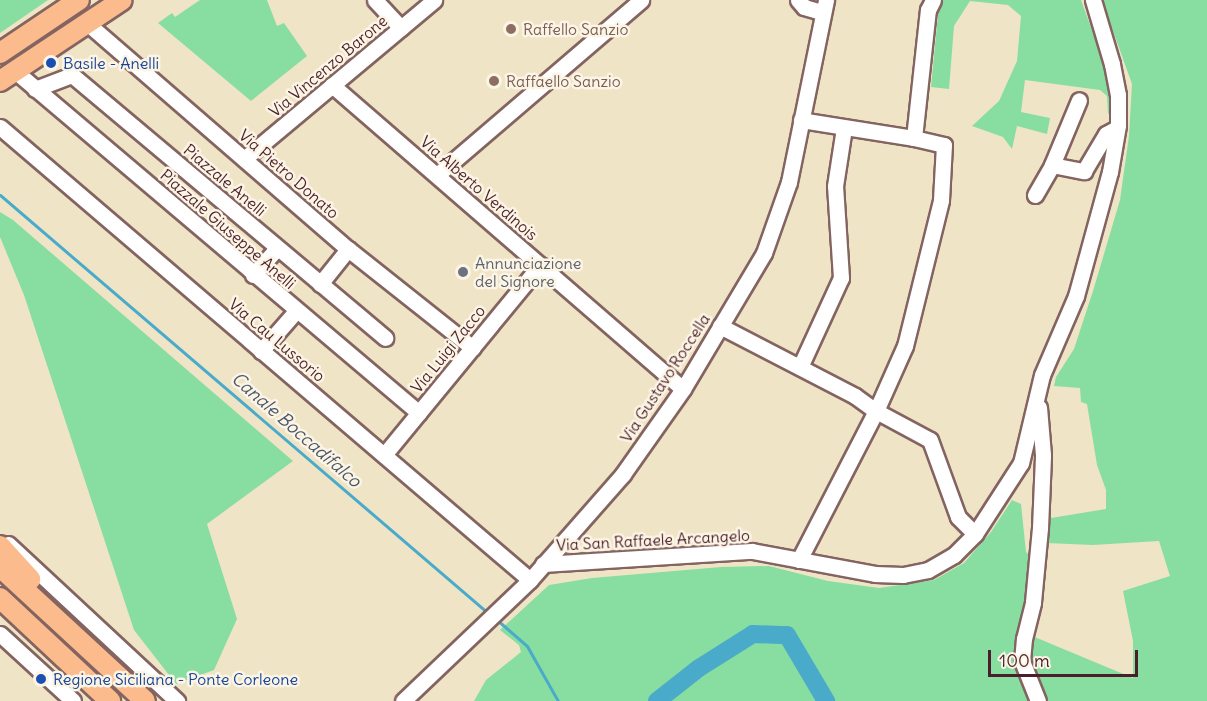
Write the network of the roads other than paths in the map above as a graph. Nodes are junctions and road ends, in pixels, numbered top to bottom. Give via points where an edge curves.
1 (79, 0) edge
2 (122, 0) edge
3 (375, 0) edge
4 (434, 0) edge
5 (641, 0) edge
6 (798, 0) edge
7 (933, 0) edge
8 (1093, 0) edge
9 (824, 6) edge
10 (87, 23) junction
11 (401, 28) junction
12 (0, 53) edge
13 (7, 76) edge
14 (333, 85) junction
15 (35, 89) junction
16 (1079, 100) dead end
17 (801, 120) junction
18 (0, 127) edge
19 (844, 128) junction
20 (1117, 128) junction
21 (914, 138) junction
22 (244, 159) junction
23 (1052, 165) junction
24 (436, 175) junction
25 (1035, 195) dead end
26 (277, 248) junction
27 (348, 249) junction
28 (540, 265) junction
29 (253, 275) junction
30 (320, 284) junction
31 (296, 311) junction
32 (720, 326) junction
33 (385, 338) dead end
34 (472, 348) junction
35 (261, 351) junction
36 (800, 367) junction
37 (683, 389) junction
38 (1036, 405) junction
39 (876, 411) junction
40 (419, 413) junction
41 (384, 455) junction
42 (975, 534) junction
43 (0, 538) edge
44 (0, 546) edge
45 (800, 560) junction
46 (543, 564) junction
47 (0, 567) edge
48 (530, 580) junction
49 (0, 598) edge
50 (0, 612) edge
51 (0, 634) edge
52 (62, 655) junction
53 (110, 668) junction
54 (73, 701) edge
55 (110, 701) edge
56 (145, 701) edge
57 (177, 701) edge
58 (404, 701) edge
59 (1038, 701) edge

1 - 12 main road
2 - 10 main road
3 - 11 street
4 - 11 street, Via Vincenzo Barone
5 - 24 street
6 - 9 street via 804,7
7 - 21 street via 928,10
8 - 20 street, Via San Raffaele Arcangelo via 1118,95
9 - 17 street, Via Gustavo Roccella
10 - 13 main road
10 - 22 street, Via Pietro Donato
11 - 14 street, Via Vincenzo Barone
13 - 15 street, Piazzale Giuseppe Anelli
14 - 22 street, Via Vincenzo Barone
14 - 24 street, Via Alberto Verdinois
15 - 26 street, Piazzale Anelli via 72,75
15 - 29 street, Piazzale Giuseppe Anelli
16 - 23 street
17 - 19 street
17 - 32 street, Via Gustavo Roccella via 789,182 764,254
18 - 35 street, Via Cau Lussorio
19 - 21 street
19 - 36 street via 835,186 841,278
20 - 23 street via 1106,134 1084,171
20 - 38 street, Via San Raffaele Arcangelo via 1089,255 1042,375
21 - 39 street via 944,145 941,200 905,346
22 - 27 street, Via Pietro Donato
23 - 25 street
24 - 28 street, Via Alberto Verdinois
26 - 29 street
26 - 30 street, Piazzale Anelli
27 - 30 street
27 - 34 street, Via Pietro Donato
28 - 34 street, Via Luigi Zacco
28 - 37 street, Via Alberto Verdinois
29 - 31 street, Piazzale Giuseppe Anelli
30 - 33 street, Piazzale Anelli
31 - 35 street
31 - 40 street, Piazzale Giuseppe Anelli
32 - 36 street
32 - 37 street, Via Gustavo Roccella
34 - 40 street, Via Luigi Zacco
35 - 41 street, Via Cau Lussorio
36 - 39 street
37 - 46 street, Via Gustavo Roccella via 623,474
38 - 42 street, Via San Raffaele Arcangelo via 1021,463
38 - 59 street via 1041,408 1043,455 1040,528 1022,661
39 - 42 street via 930,440 958,517
39 - 45 street
40 - 41 street, Via Luigi Zacco
41 - 48 street, Via Cau Lussorio
42 - 45 street, Via San Raffaele Arcangelo via 954,555 928,570 903,575 875,574
43 - 57 street
44 - 53 main road
45 - 46 street, Via San Raffaele Arcangelo via 752,551
46 - 48 street, Via Gustavo Roccella
47 - 53 main road
48 - 58 street, Via Gustavo Roccella
49 - 52 main road
50 - 52 main road
51 - 54 street
52 - 55 main road
53 - 56 main road

